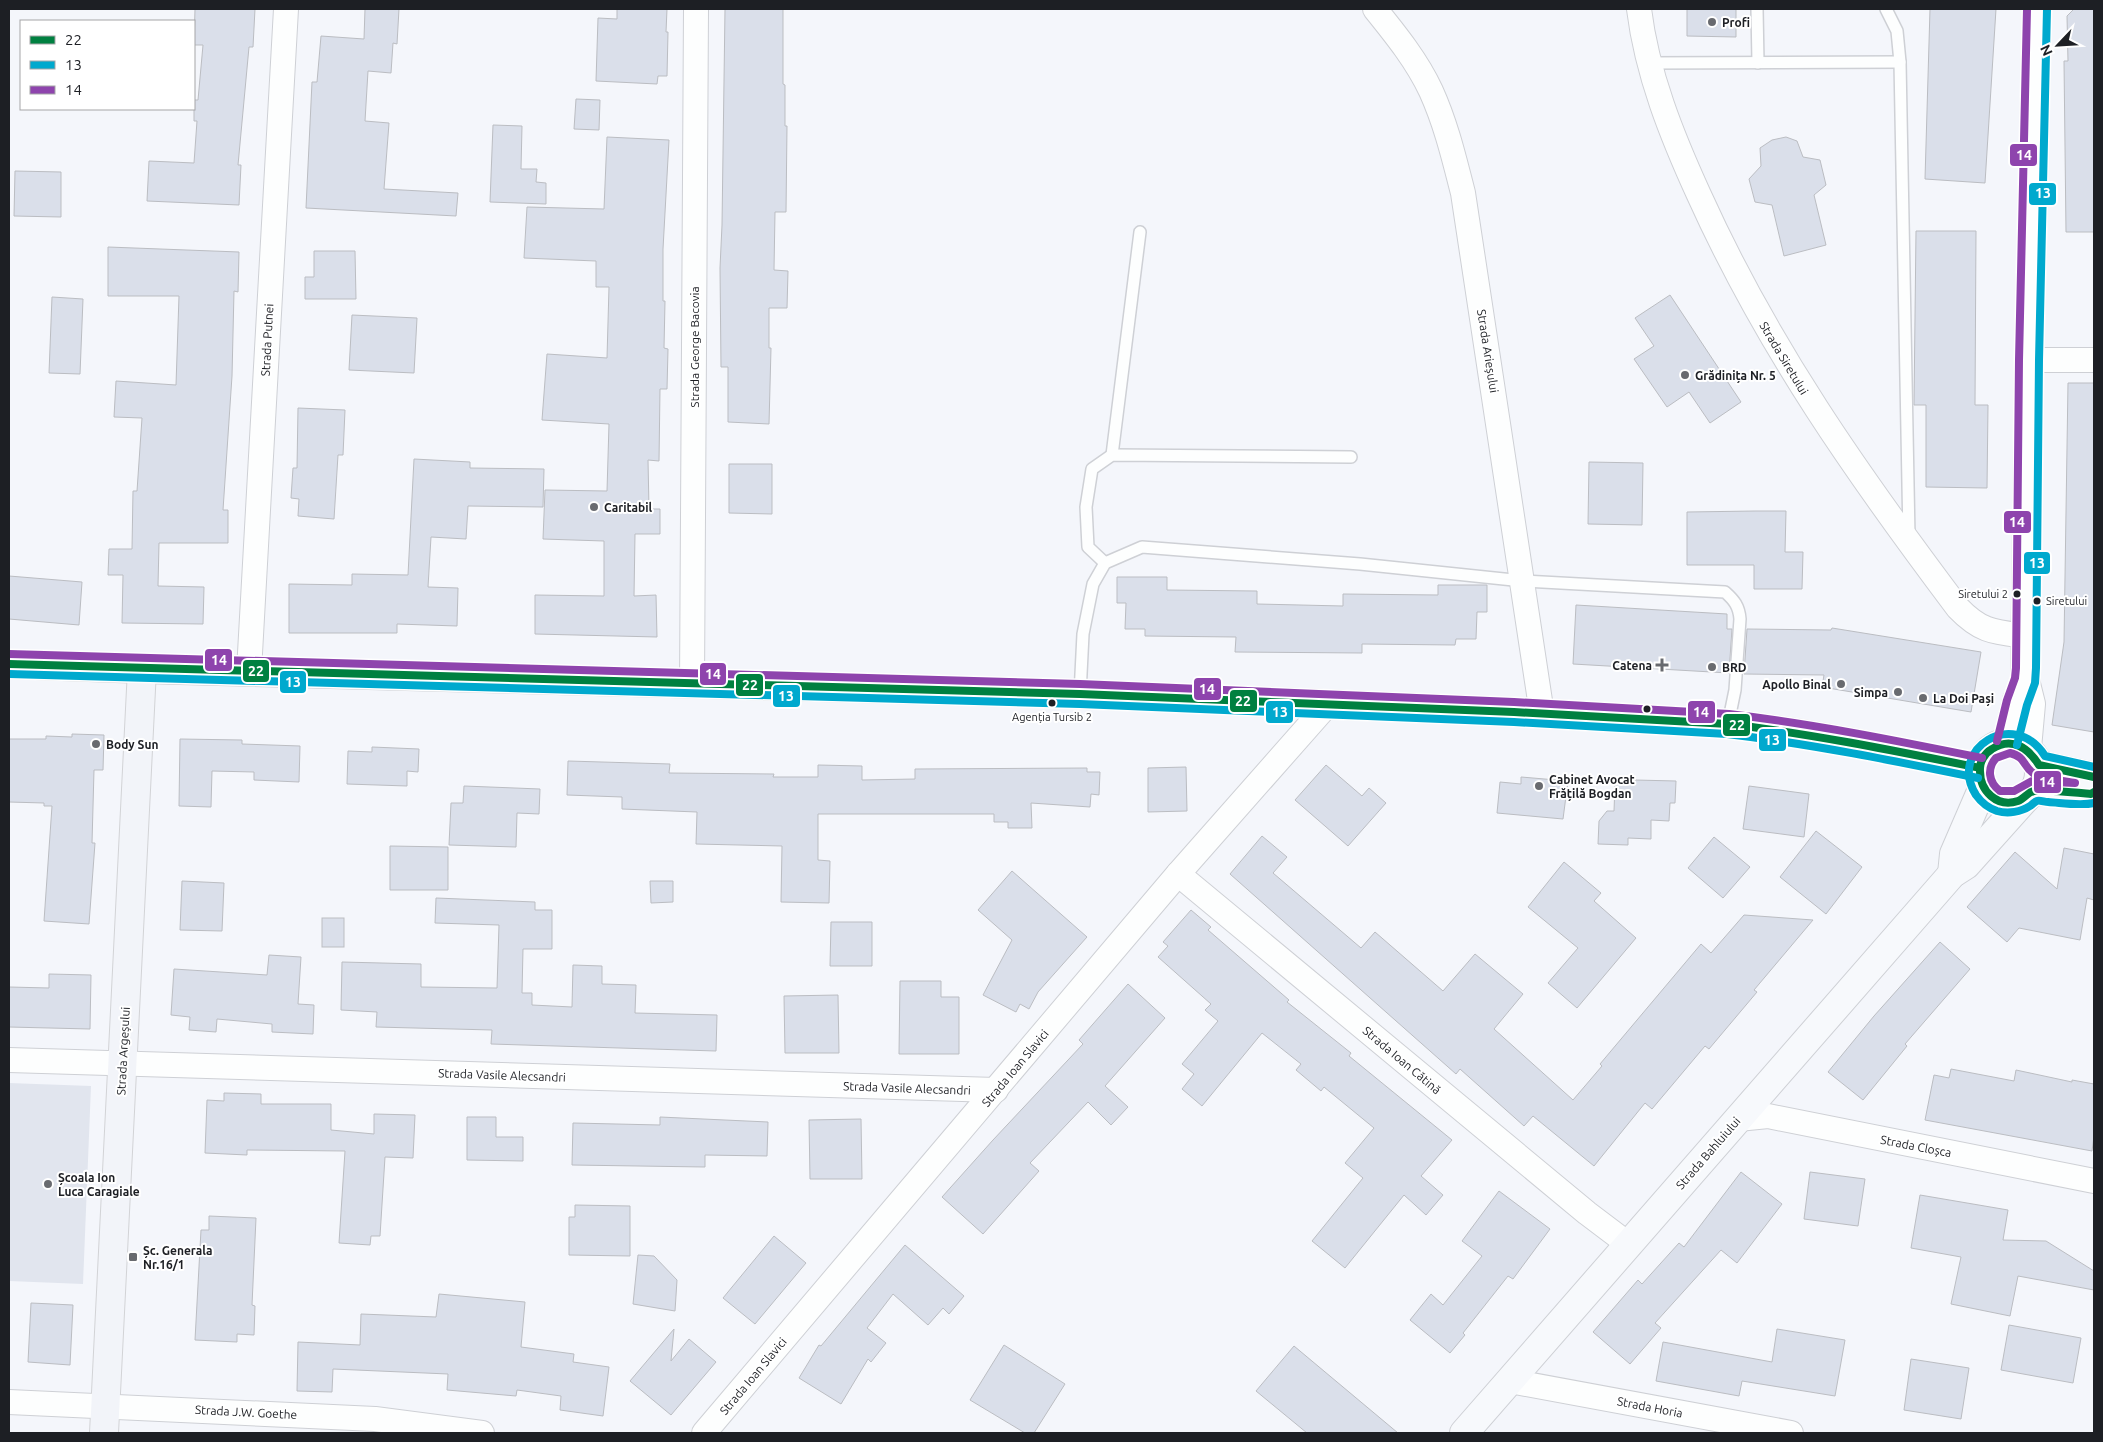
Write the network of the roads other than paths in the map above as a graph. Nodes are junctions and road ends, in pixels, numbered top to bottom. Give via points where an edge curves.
1 (286, 9) edge
2 (696, 9) edge
3 (1375, 9) edge
4 (1640, 9) edge
5 (1757, 9) edge
6 (1886, 9) edge
7 (2037, 9) edge
8 (1758, 62) junction
9 (1900, 62) junction
10 (1649, 63) junction
11 (1140, 232) dead end
12 (2029, 360) junction
13 (2094, 360) edge
14 (1112, 455) junction
15 (1351, 457) dead end
16 (1910, 544) junction
17 (1105, 564) junction
18 (1522, 581) junction
19 (2026, 636) junction
20 (9, 664) edge
21 (142, 669) junction
22 (250, 671) junction
23 (692, 685) junction
24 (1080, 694) junction
25 (1328, 704) junction
26 (1542, 714) junction
27 (1728, 724) junction
28 (2027, 769) junction
29 (1981, 777) junction
30 (2094, 777) edge
31 (2094, 792) edge
32 (1178, 874) junction
33 (1952, 874) junction
34 (9, 1060) edge
35 (123, 1064) junction
36 (996, 1090) junction
37 (1738, 1119) junction
38 (2094, 1181) edge
39 (1628, 1244) junction
40 (1510, 1381) junction
41 (9, 1402) edge
42 (105, 1405) junction
43 (104, 1433) edge
44 (482, 1433) edge
45 (704, 1433) edge
46 (1464, 1433) edge
47 (1791, 1433) edge

1 - 22 street, Strada Putnei
2 - 23 street, Strada George Bacovia
3 - 18 street, Strada Arieșului via 1407,50 1431,91 1449,138 1463,193
4 - 10 street, Strada Siretului
5 - 8 lane
6 - 9 lane via 1897,31
7 - 12 street
8 - 9 lane
8 - 10 lane
9 - 16 lane
10 - 16 street, Strada Siretului via 1681,155 1742,285 1816,411
11 - 14 lane
12 - 13 street
12 - 19 street
14 - 15 lane
14 - 17 lane via 1092,469 1086,507 1088,547
16 - 19 street, Strada Siretului via 1958,608 1977,625 1993,632
17 - 18 lane via 1142,547
17 - 24 lane via 1093,584 1083,634
18 - 26 street, Strada Arieșului
18 - 27 lane via 1725,592 1740,611 1735,690
19 - 28 street via 2025,680 2031,704
20 - 21 main road
21 - 22 main road
21 - 35 main road, Strada Argeșului
22 - 23 main road
23 - 24 main road
24 - 25 main road
25 - 26 main road
25 - 32 street, Strada Ioan Slavici
26 - 27 main road
27 - 29 main road via 1800,733
28 - 29 main road via 2000,744 1988,752
28 - 29 main road via 2017,802 1998,800 1989,795
28 - 30 main road
28 - 31 main road via 2091,794
28 - 33 main road, Strada Bahluiului via 1966,865
29 - 33 main road via 1954,854
32 - 36 street, Strada Ioan Slavici
32 - 39 street, Strada Ioan Cătină
33 - 37 main road, Strada Bahluiului
34 - 35 street, Strada Vasile Alecsandri
35 - 36 street, Strada Vasile Alecsandri
35 - 42 main road, Strada Argeșului
36 - 45 street, Strada Ioan Slavici
37 - 38 street, Strada Cloșca via 1768,1116
37 - 39 main road, Strada Bahluiului
39 - 40 main road, Strada Bahluiului
40 - 46 main road, Strada Bahluiului
40 - 47 street, Strada Horia
41 - 42 street, Strada J.W. Goethe
42 - 43 main road, Strada Argeșului
42 - 44 street, Strada J.W. Goethe via 375,1419

